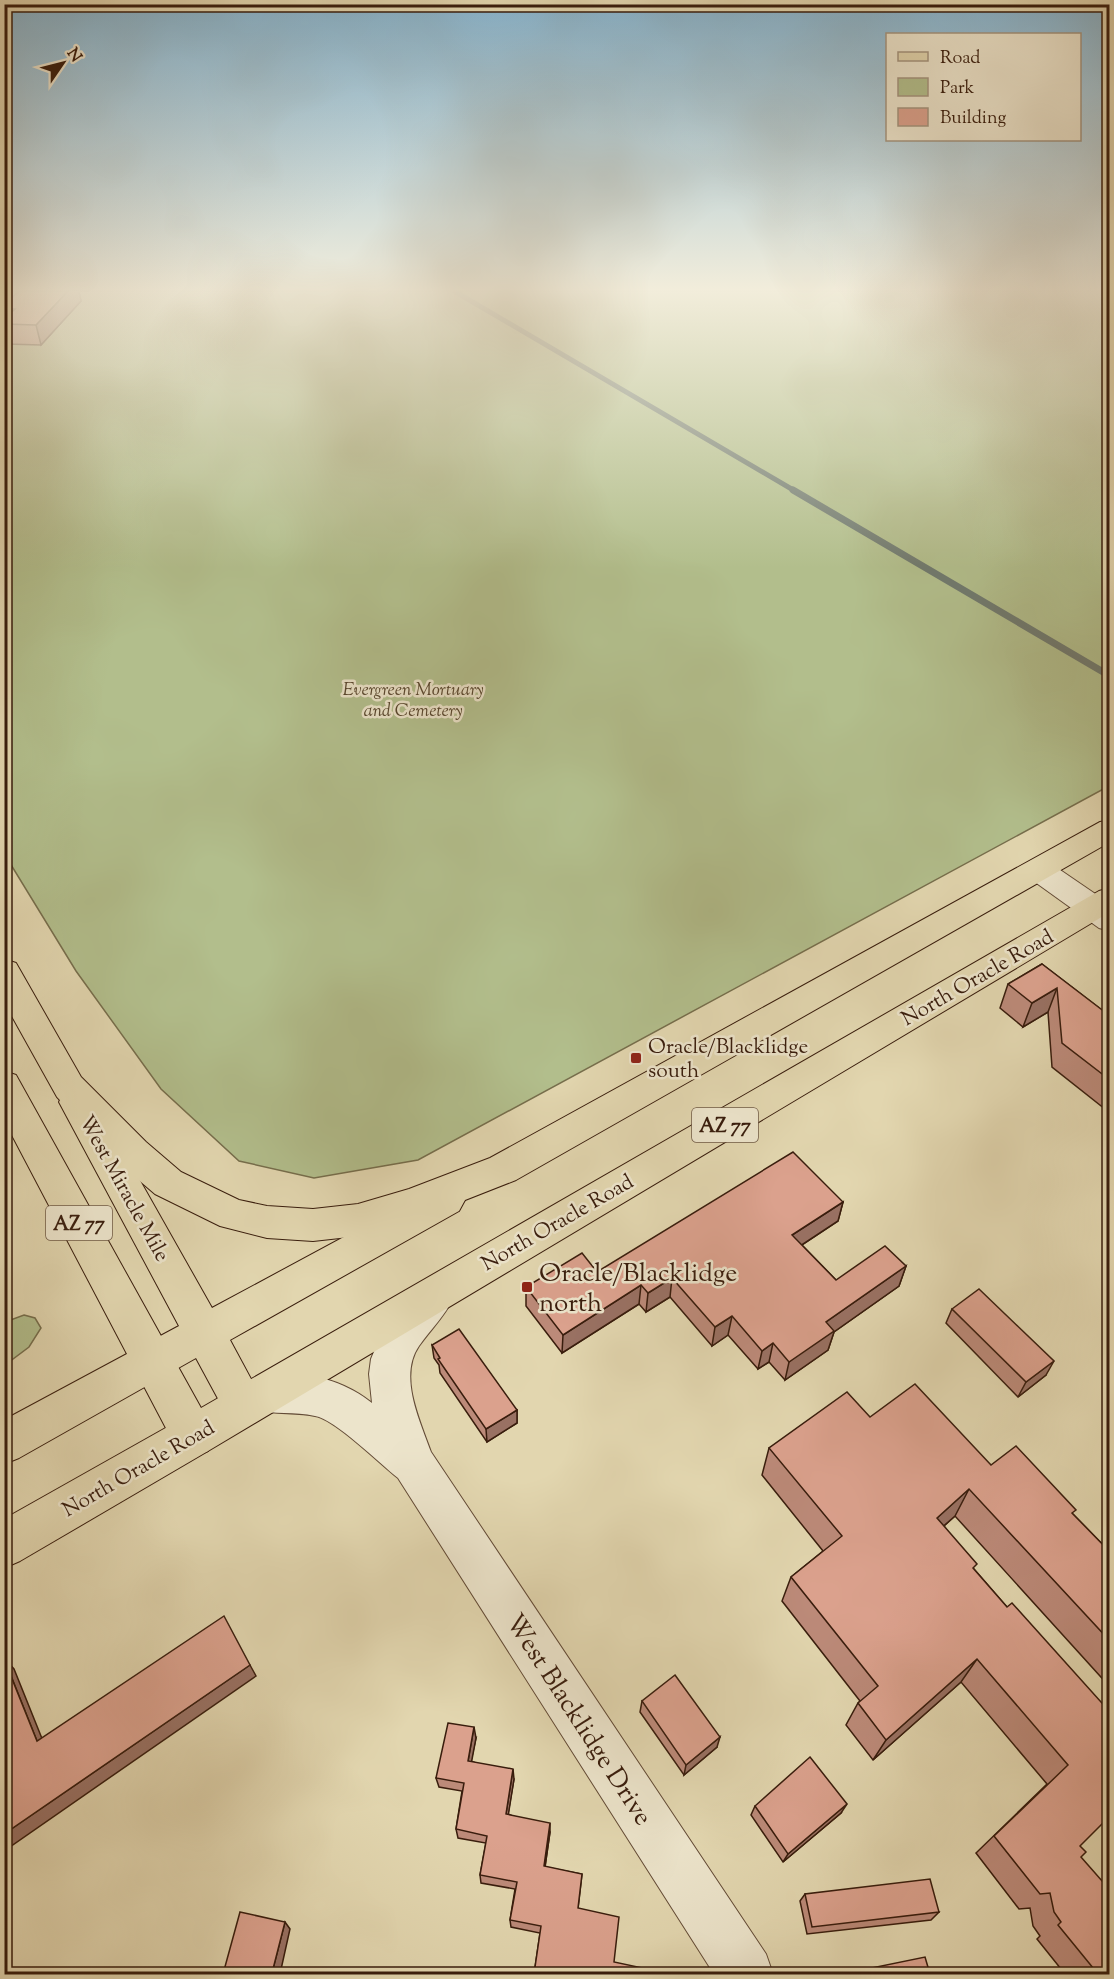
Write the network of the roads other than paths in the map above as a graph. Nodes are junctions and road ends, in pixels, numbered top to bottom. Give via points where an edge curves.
1 (1110, 830) edge
2 (1039, 870) junction
3 (1104, 909) edge
4 (4, 971) edge
5 (4, 1085) edge
6 (69, 1087) junction
7 (503, 1168) junction
8 (439, 1291) junction
9 (205, 1332) junction
10 (153, 1361) junction
11 (255, 1400) junction
12 (193, 1436) junction
13 (4, 1443) edge
14 (413, 1463) junction
15 (4, 1545) edge
16 (746, 1974) edge

1 - 2 main road, AZ 77
2 - 3 street
2 - 7 main road, AZ 77
3 - 8 main road, North Oracle Road / AZ 77
4 - 6 main road, West Miracle Mile / AZ 77
5 - 10 main road, AZ 77
6 - 7 main road, AZ 77 via 168,1183 233,1215 267,1222 313,1225 358,1220 414,1204
6 - 9 main road, West Miracle Mile / AZ 77
7 - 9 main road
8 - 11 main road, North Oracle Road / AZ 77
8 - 14 street via 397,1344 388,1372
9 - 10 main road
9 - 11 main road, West Miracle Mile / AZ 77
10 - 12 main road, AZ 77
10 - 13 main road
11 - 12 main road, North Oracle Road
11 - 14 street via 322,1396 349,1411
12 - 15 main road, North Oracle Road
14 - 16 street, West Blacklidge Drive

